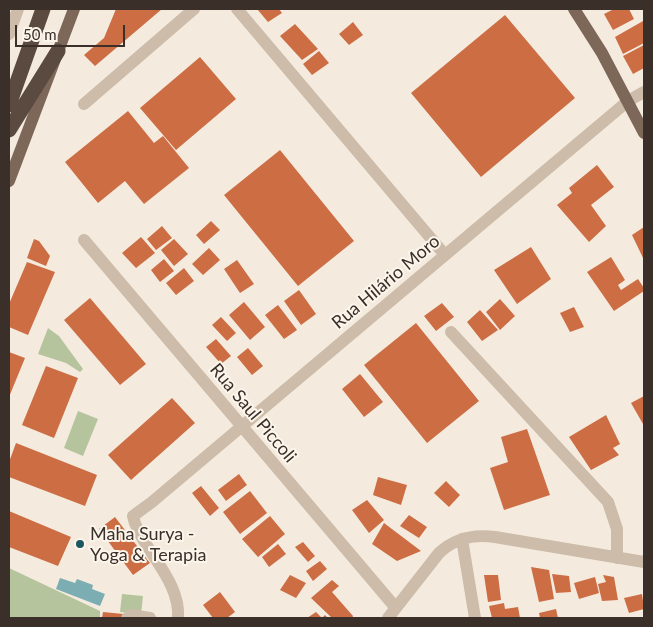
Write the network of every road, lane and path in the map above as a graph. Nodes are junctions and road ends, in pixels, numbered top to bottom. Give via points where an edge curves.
1 (18, 9) edge
2 (43, 9) edge
3 (74, 9) edge
4 (194, 9) edge
5 (237, 9) edge
6 (574, 9) edge
7 (9, 34) edge
8 (58, 51) junction
9 (644, 92) edge
10 (628, 101) junction
11 (84, 104) dead end
12 (9, 105) edge
13 (9, 130) edge
14 (644, 133) edge
15 (9, 181) edge
16 (84, 240) dead end
17 (445, 255) junction
18 (451, 332) dead end
19 (242, 426) junction
20 (462, 539) junction
21 (618, 558) junction
22 (644, 562) edge
23 (392, 613) edge
24 (128, 618) edge
25 (150, 618) edge
26 (178, 618) edge
27 (475, 618) edge

1 - 7 street
2 - 12 highway
3 - 8 main road
4 - 11 street
5 - 17 street
6 - 10 main road
8 - 13 highway
8 - 15 main road
9 - 10 street, Rua Hilário Moro
10 - 14 main road
10 - 17 street, Rua Hilário Moro
16 - 19 street, Rua Saul Piccoli
17 - 19 street, Rua Hilário Moro
18 - 21 street via 608,502 617,529
19 - 23 street, Rua Saul Piccoli
19 - 26 street, Rua Hilário Moro via 133,516 134,523 173,587
20 - 21 street via 495,537
20 - 23 street via 439,553
20 - 27 street
21 - 22 street
24 - 25 street via 131,615

